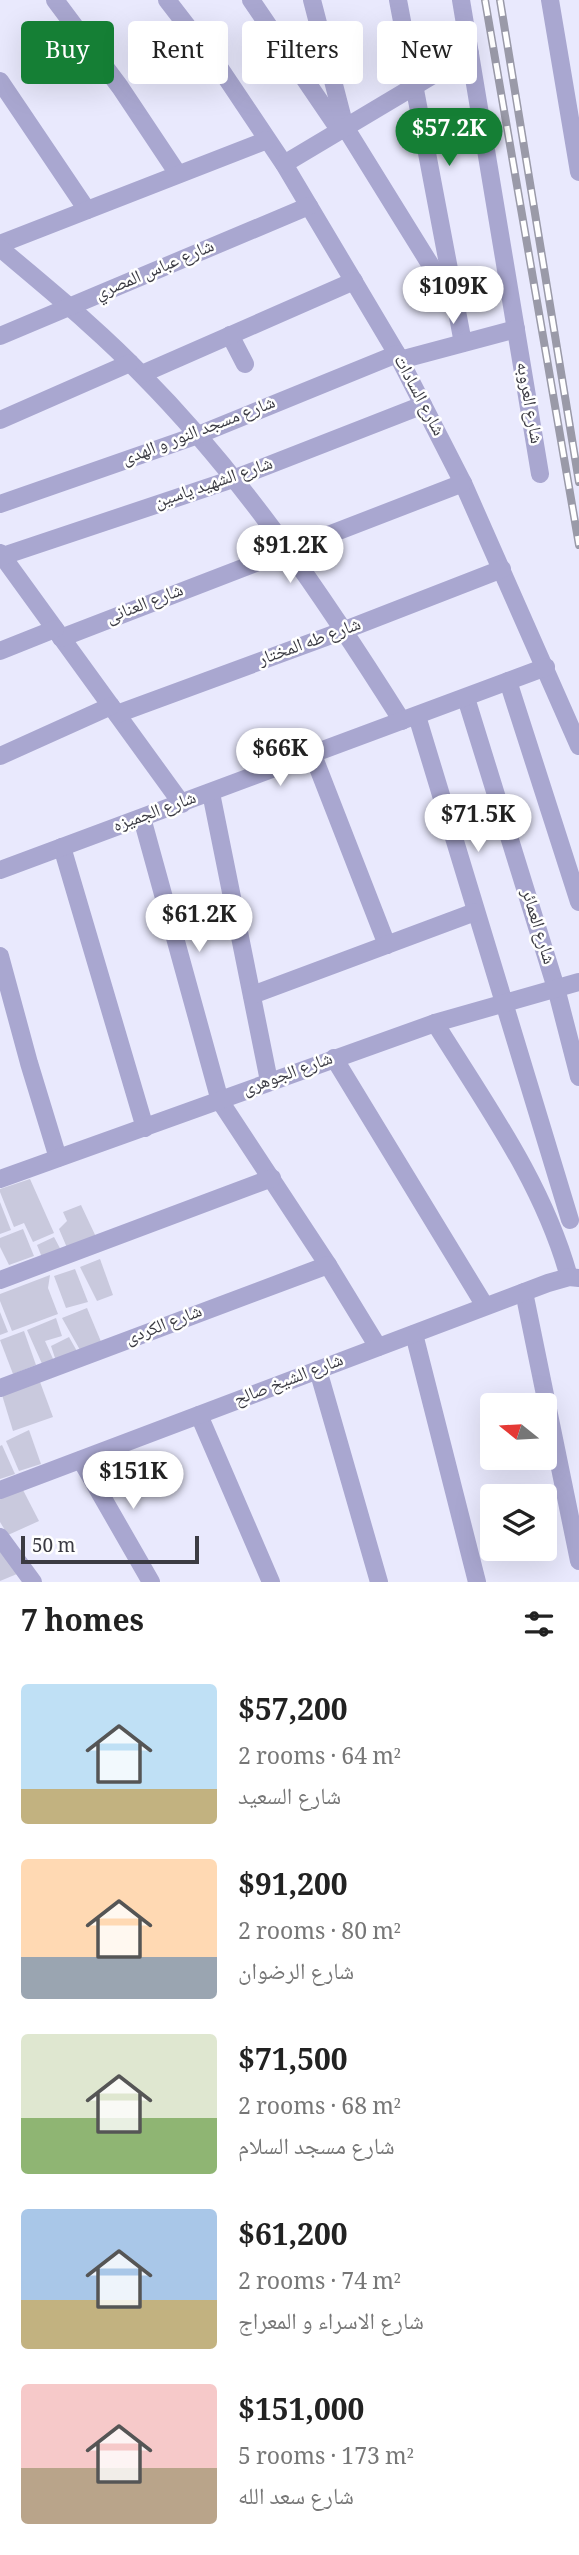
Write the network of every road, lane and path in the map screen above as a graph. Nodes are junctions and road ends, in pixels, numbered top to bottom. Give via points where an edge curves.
1 (55, 0) edge
2 (167, 0) edge
3 (251, 0) edge
4 (312, 0) edge
5 (398, 0) edge
6 (461, 0) edge
7 (550, 0) edge
8 (465, 21) edge
9 (0, 81) edge
10 (421, 84) edge
11 (475, 84) edge
12 (415, 88) junction
13 (343, 129) junction
14 (267, 140) junction
15 (284, 164) junction
16 (579, 172) edge
17 (178, 174) junction
18 (310, 206) junction
19 (88, 210) junction
20 (0, 246) edge
21 (354, 281) junction
22 (69, 307) junction
23 (456, 307) junction
24 (516, 329) junction
25 (230, 335) junction
26 (0, 336) edge
27 (463, 343) junction
28 (398, 357) junction
29 (245, 364) dead end
30 (136, 369) junction
31 (423, 405) junction
32 (0, 420) edge
33 (198, 435) junction
34 (540, 474) dead end
35 (233, 479) junction
36 (463, 483) junction
37 (0, 504) edge
38 (289, 549) junction
39 (1, 555) edge
40 (502, 569) junction
41 (345, 630) junction
42 (58, 633) junction
43 (0, 651) edge
44 (546, 667) junction
45 (508, 681) junction
46 (466, 698) junction
47 (114, 710) junction
48 (409, 719) junction
49 (579, 746) edge
50 (313, 755) junction
51 (0, 756) edge
52 (211, 793) junction
53 (182, 804) junction
54 (142, 818) junction
55 (62, 847) junction
56 (1, 868) edge
57 (579, 902) edge
58 (475, 912) junction
59 (387, 944) junction
60 (0, 956) edge
61 (579, 982) edge
62 (556, 988) junction
63 (252, 995) junction
64 (503, 1003) junction
65 (435, 1023) junction
66 (334, 1058) junction
67 (579, 1077) edge
68 (269, 1081) junction
69 (220, 1101) junction
70 (145, 1128) junction
71 (58, 1158) junction
72 (272, 1178) junction
73 (0, 1179) edge
74 (575, 1219) edge
75 (552, 1224) junction
76 (328, 1265) junction
77 (574, 1277) edge
78 (0, 1280) edge
79 (524, 1292) junction
80 (485, 1306) junction
81 (414, 1334) junction
82 (379, 1347) junction
83 (318, 1370) junction
84 (0, 1388) edge
85 (199, 1415) junction
86 (81, 1460) junction
87 (0, 1490) edge
88 (0, 1537) edge
89 (579, 1561) edge
90 (32, 1582) edge
91 (151, 1582) edge
92 (271, 1582) edge
93 (379, 1582) edge
94 (477, 1582) edge

1 - 17 street
2 - 14 street, شارع السادات
3 - 13 street
4 - 13 street
5 - 12 street
6 - 8 street, شارع العروبه
7 - 16 street
9 - 19 street
10 - 12 street
11 - 24 street, شارع العروبه
12 - 13 street
12 - 23 street
13 - 15 street
13 - 23 street
14 - 15 street, شارع السادات
14 - 17 street
15 - 18 street, شارع السادات
17 - 19 street
18 - 21 street, شارع السادات
18 - 22 street, شارع عباس المصري
19 - 20 street
20 - 22 street
21 - 25 street
21 - 28 street, شارع السادات
22 - 26 street, شارع عباس المصري
22 - 30 street
23 - 27 street
24 - 27 street, شارع مسجد النور و الهدى
24 - 34 street, شارع العروبه
25 - 29 street
25 - 30 street
27 - 28 street, شارع مسجد النور و الهدى
28 - 31 street, شارع السادات
28 - 33 street, شارع مسجد النور و الهدى
30 - 32 street
30 - 33 street
31 - 35 street, شارع الشهيد ياسين
31 - 36 street, شارع السادات
33 - 35 street
33 - 37 street, شارع مسجد النور و الهدى
35 - 38 street
35 - 39 street, شارع الشهيد ياسين
36 - 38 street, شارع العنانى
36 - 40 street, شارع السادات
38 - 41 street
38 - 42 street, شارع العنانى
39 - 42 street
40 - 41 street, شارع طه المختار
40 - 44 street, شارع السادات
41 - 47 street, شارع طه المختار
41 - 48 street
42 - 43 street, شارع العنانى
42 - 47 street
44 - 45 street, شارع الجميزه
44 - 49 street, شارع السادات
45 - 46 street, شارع الجميزه
45 - 57 street
46 - 48 street, شارع الجميزه
46 - 62 street, شارع العمائر
47 - 51 street, شارع طه المختار
47 - 53 street
48 - 50 street, شارع الجميزه
48 - 58 street
50 - 52 street, شارع الجميزه
50 - 59 street
52 - 53 street, شارع الجميزه
52 - 63 street
53 - 54 street, شارع الجميزه
54 - 55 street, شارع الجميزه
54 - 69 street
55 - 56 street, شارع الجميزه
55 - 70 street
58 - 59 street
58 - 64 street
59 - 63 street
60 - 71 street
61 - 62 street, شارع الجوهرى
62 - 64 street, شارع الجوهرى
62 - 67 street, شارع العمائر
63 - 68 street
64 - 65 street, شارع الجوهرى
64 - 74 street
65 - 66 street, شارع الجوهرى
65 - 75 street via 524,1165
66 - 68 street, شارع الجوهرى
66 - 80 street
68 - 69 street, شارع الجوهرى
69 - 70 street, شارع الجوهرى
69 - 72 street
70 - 71 street, شارع الجوهرى
71 - 73 street, شارع الجوهرى
72 - 76 street
72 - 78 street
74 - 75 street
75 - 77 street
76 - 82 street
76 - 84 street, شارع الكردى
77 - 79 street, شارع الشيخ صالح
79 - 80 street, شارع الشيخ صالح
79 - 89 street
80 - 81 street, شارع الشيخ صالح
81 - 82 street, شارع الشيخ صالح
81 - 94 street
82 - 83 street, شارع الشيخ صالح
83 - 85 street, شارع الشيخ صالح
83 - 93 street
85 - 86 street, شارع الشيخ صالح
85 - 92 street
86 - 87 street, شارع الشيخ صالح
86 - 91 street
88 - 90 street

